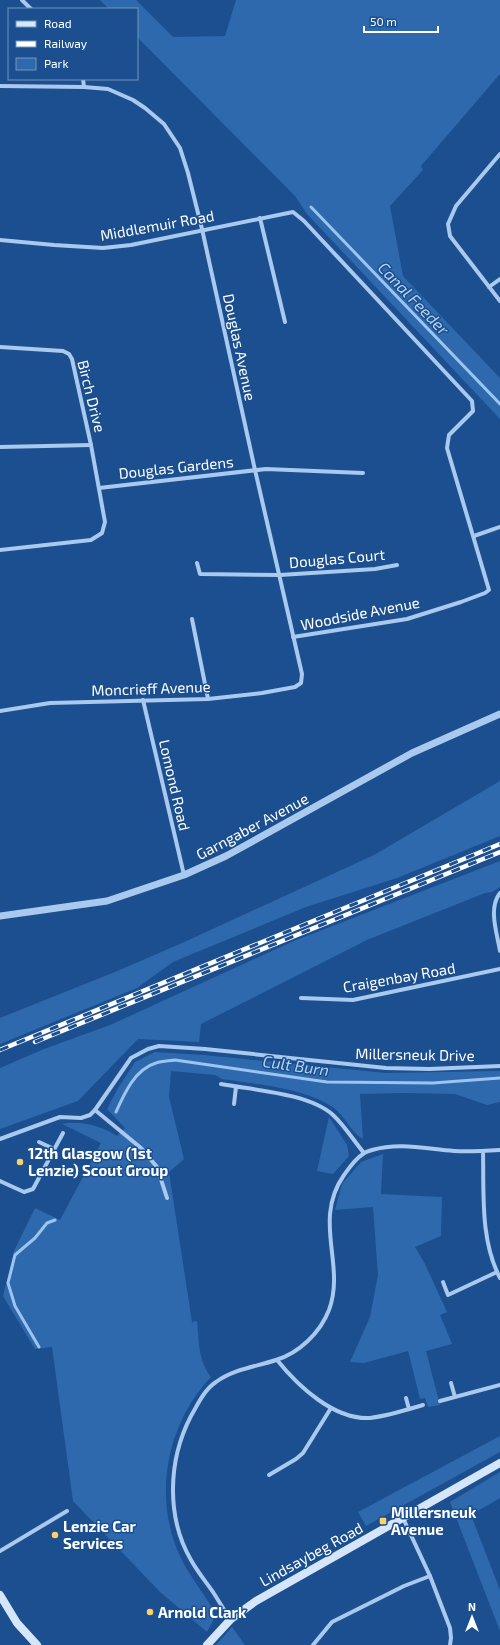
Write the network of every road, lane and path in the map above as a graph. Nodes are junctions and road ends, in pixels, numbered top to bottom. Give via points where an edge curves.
1 (22, 0) edge
2 (30, 8) edge
3 (83, 80) edge
4 (0, 86) edge
5 (84, 87) junction
6 (500, 154) edge
7 (293, 212) joint
8 (260, 218) junction
9 (202, 229) junction
10 (0, 240) edge
11 (500, 279) edge
12 (489, 287) junction
13 (500, 301) edge
14 (285, 322) dead end
15 (0, 347) edge
16 (91, 445) junction
17 (0, 447) edge
18 (255, 470) junction
19 (363, 473) dead end
20 (100, 488) junction
21 (500, 527) edge
22 (474, 536) junction
23 (0, 550) edge
24 (197, 563) dead end
25 (397, 565) dead end
26 (280, 575) junction
27 (192, 619) dead end
28 (294, 637) junction
29 (301, 683) joint
30 (208, 699) junction
31 (143, 700) junction
32 (0, 711) edge
33 (500, 714) edge
34 (184, 875) junction
35 (500, 893) edge
36 (0, 916) edge
37 (500, 951) edge
38 (500, 969) edge
39 (301, 998) dead end
40 (500, 1066) edge
41 (221, 1084) dead end
42 (236, 1087) junction
43 (234, 1104) dead end
44 (95, 1110) junction
45 (63, 1133) dead end
46 (0, 1139) edge
47 (39, 1142) dead end
48 (54, 1149) junction
49 (500, 1150) edge
50 (483, 1151) junction
51 (364, 1153) junction
52 (0, 1181) edge
53 (167, 1198) dead end
54 (497, 1272) junction
55 (500, 1278) edge
56 (443, 1282) dead end
57 (277, 1360) junction
58 (451, 1383) dead end
59 (500, 1385) edge
60 (455, 1397) junction
61 (406, 1398) dead end
62 (440, 1401) dead end
63 (423, 1405) dead end
64 (331, 1408) junction
65 (409, 1409) junction
66 (500, 1463) edge
67 (269, 1475) dead end
68 (67, 1511) dead end
69 (404, 1518) junction
70 (0, 1551) edge
71 (430, 1576) junction
72 (0, 1595) edge
73 (231, 1619) junction
74 (37, 1645) edge
75 (207, 1645) edge
76 (313, 1645) edge
77 (450, 1645) edge

1 - 2 street
3 - 5 street
4 - 5 street, Douglas Avenue
5 - 9 street, Douglas Avenue via 108,89 121,94 145,108 164,124 180,148
6 - 12 street via 456,206 448,224 450,236
7 - 8 street, Middlemuir Road
7 - 22 street, Woodside Avenue via 472,401 473,411 449,435 447,448
8 - 9 street, Middlemuir Road
8 - 14 street
9 - 10 street, Middlemuir Road via 103,248
9 - 18 street, Douglas Avenue
11 - 12 street
12 - 13 street
15 - 16 street, Birch Drive via 63,351 69,354
16 - 17 street
16 - 20 street, Birch Drive
18 - 19 street
18 - 20 street, Douglas Gardens
18 - 26 street, Douglas Avenue
20 - 23 street, Birch Drive via 105,522 102,533 96,538
21 - 22 street
22 - 28 street, Woodside Avenue via 489,590 486,593 407,619
24 - 26 street, Douglas Court via 200,574
25 - 26 street, Douglas Court via 375,569
26 - 28 street, Douglas Avenue
27 - 30 street
28 - 29 street, Douglas Avenue via 302,674
29 - 30 street, Moncrieff Avenue via 296,687 279,691
30 - 31 street, Moncrieff Avenue
31 - 32 street, Moncrieff Avenue via 50,703
31 - 34 street, Lomond Road
33 - 34 street, Garngaber Avenue via 412,753 226,856
34 - 36 street, Garngaber Avenue via 107,900
35 - 37 street via 496,898 494,911
38 - 39 street, Craigenbay Road via 353,1000
40 - 44 street, Millersneuk Drive via 386,1068 159,1046 131,1058
41 - 42 street
42 - 43 street
42 - 51 street via 282,1094 320,1106 333,1115
44 - 46 street via 90,1116 60,1117
44 - 53 street via 141,1148 157,1167
45 - 48 street
47 - 48 street
48 - 52 street via 33,1189 24,1192
49 - 50 street
50 - 51 street via 395,1145
50 - 54 street via 486,1235
51 - 57 street via 350,1166 339,1182 329,1210 328,1224 334,1275 329,1311 313,1336 303,1346
54 - 55 street
54 - 56 street via 448,1295
57 - 64 street via 315,1398
57 - 73 street via 233,1373 209,1388 187,1425 175,1468 173,1501 179,1533 191,1560
58 - 60 street
59 - 60 street
60 - 62 street
61 - 65 street
63 - 65 street
64 - 65 street via 368,1418
64 - 67 street via 303,1453
66 - 69 main road, Lindsaybeg Road
68 - 70 street
69 - 71 street
69 - 73 main road, Lindsaybeg Road via 256,1601
71 - 76 street via 332,1622
71 - 77 street via 450,1628
72 - 74 main road via 17,1623
73 - 75 main road, Lindsaybeg Road

